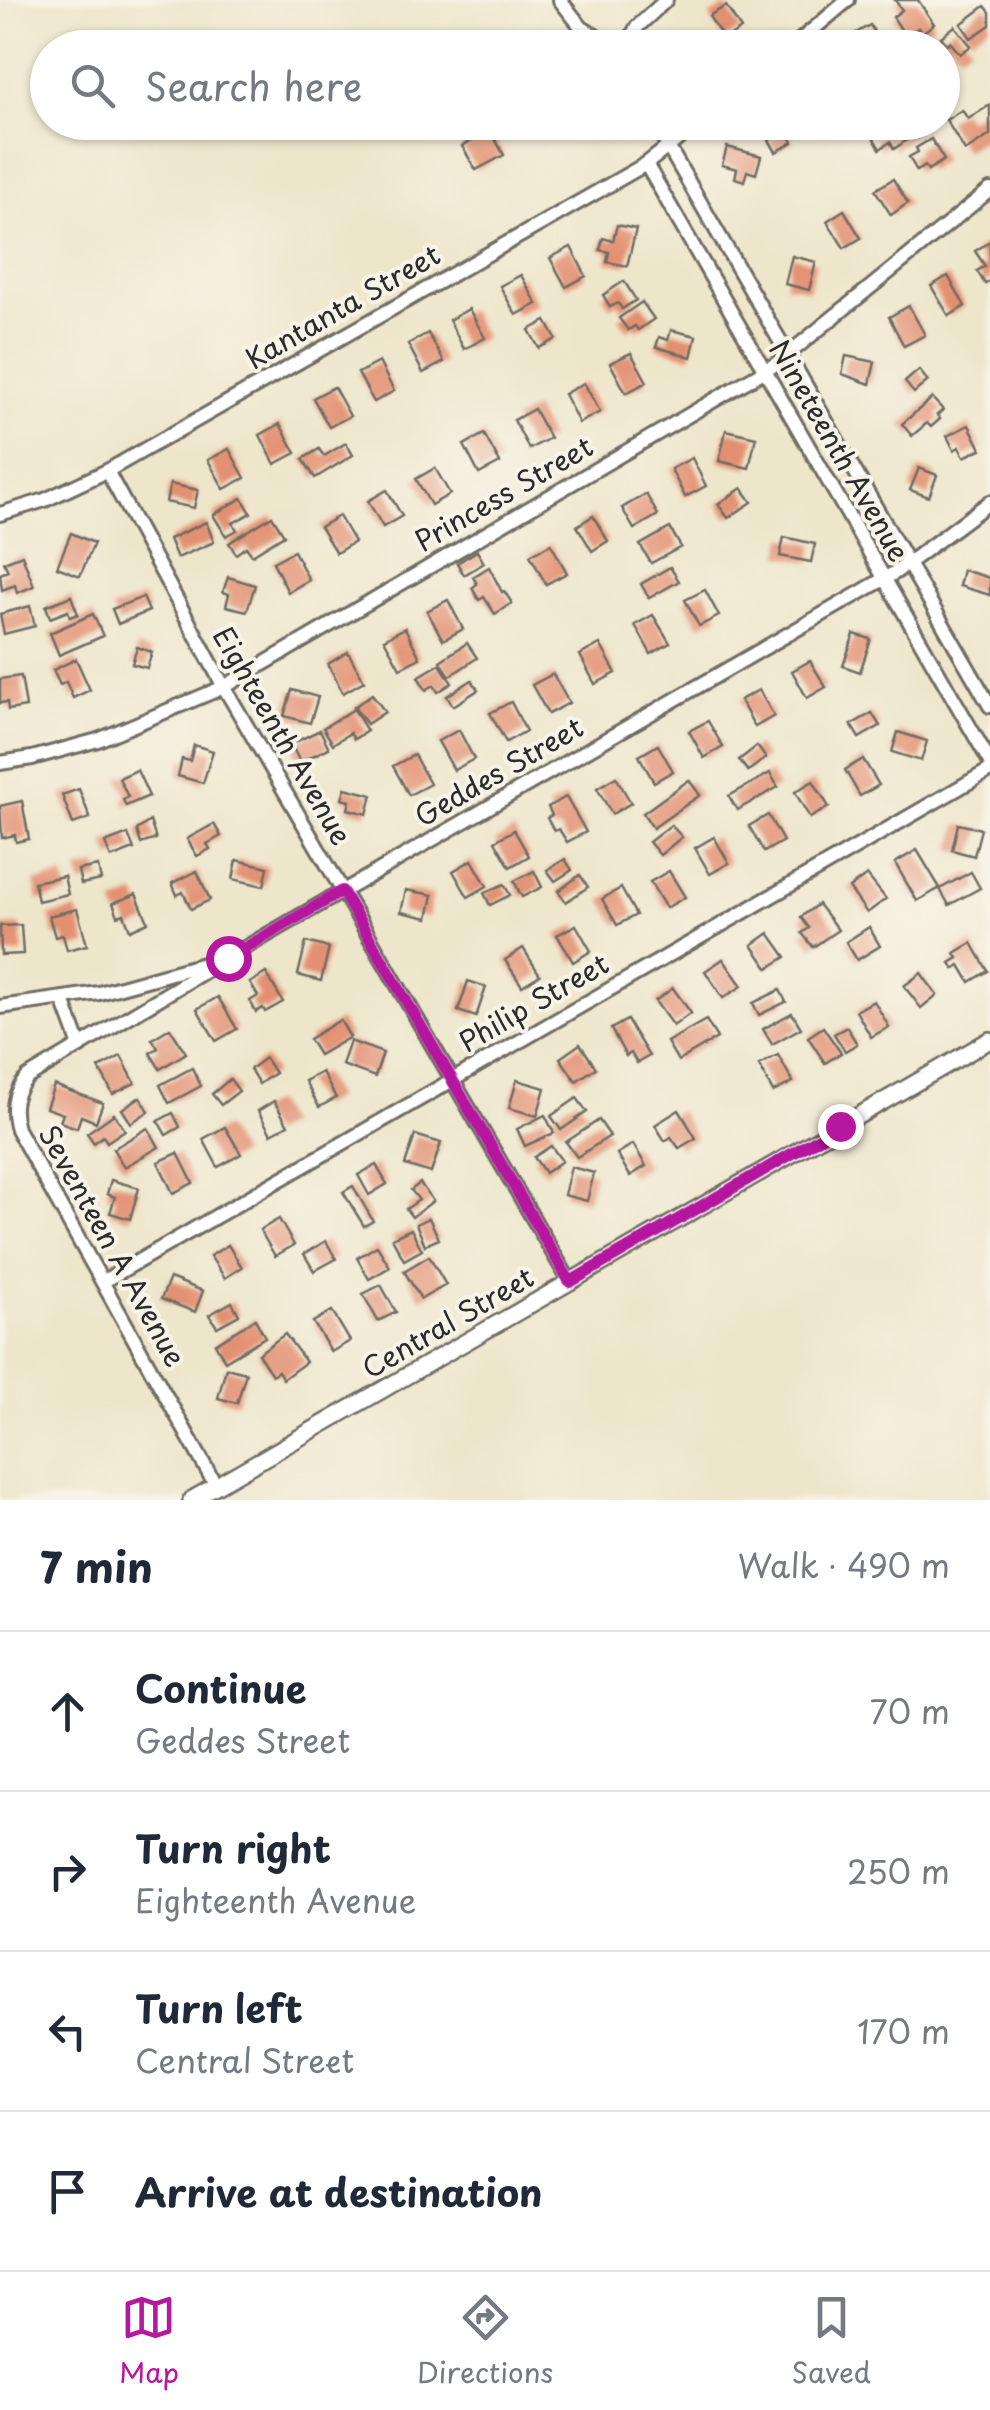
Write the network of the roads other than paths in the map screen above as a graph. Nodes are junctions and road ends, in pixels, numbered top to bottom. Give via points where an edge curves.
1 (560, 0) edge
2 (666, 0) edge
3 (848, 0) edge
4 (585, 30) edge
5 (635, 30) edge
6 (812, 30) edge
7 (664, 140) edge
8 (679, 140) edge
9 (669, 148) junction
10 (646, 164) junction
11 (990, 190) edge
12 (788, 356) junction
13 (764, 372) junction
14 (108, 471) junction
15 (990, 502) edge
16 (0, 514) edge
17 (908, 564) junction
18 (884, 578) junction
19 (224, 686) junction
20 (990, 706) edge
21 (990, 762) edge
22 (0, 763) edge
23 (990, 770) edge
24 (342, 891) junction
25 (228, 958) junction
26 (63, 1000) junction
27 (0, 1007) edge
28 (990, 1040) edge
29 (80, 1046) junction
30 (452, 1079) junction
31 (104, 1281) junction
32 (570, 1282) junction
33 (216, 1486) junction
34 (191, 1500) edge

1 - 4 street
2 - 5 street
3 - 6 street
7 - 9 street
8 - 9 street, Kantanta Street
9 - 10 street, Kantanta Street
9 - 12 street
10 - 13 street, Nineteenth Avenue
10 - 14 street, Kantanta Street
11 - 12 street, Princess Street
12 - 13 street, Princess Street
12 - 17 street
13 - 18 street, Nineteenth Avenue
13 - 19 street, Princess Street
14 - 16 street, Kantanta Street
14 - 19 street, Eighteenth Avenue
15 - 17 street, Geddes Street
17 - 18 street, Geddes Street
17 - 20 street
18 - 21 street, Nineteenth Avenue
18 - 24 street, Geddes Street
19 - 22 street, Princess Street via 98,740
19 - 24 street, Eighteenth Avenue
23 - 30 street, Philip Street
24 - 25 street, Geddes Street
24 - 30 street, Eighteenth Avenue
25 - 26 street, Geddes Street
25 - 29 street, Seventeen A Avenue
26 - 27 street, Geddes Street
26 - 29 street
28 - 32 main road, Central Street
29 - 31 street, Seventeen A Avenue via 22,1083 12,1114
30 - 31 street, Philip Street
30 - 32 street, Eighteenth Avenue
31 - 33 street, Seventeen A Avenue
32 - 33 main road, Central Street
33 - 34 main road, Central Street

